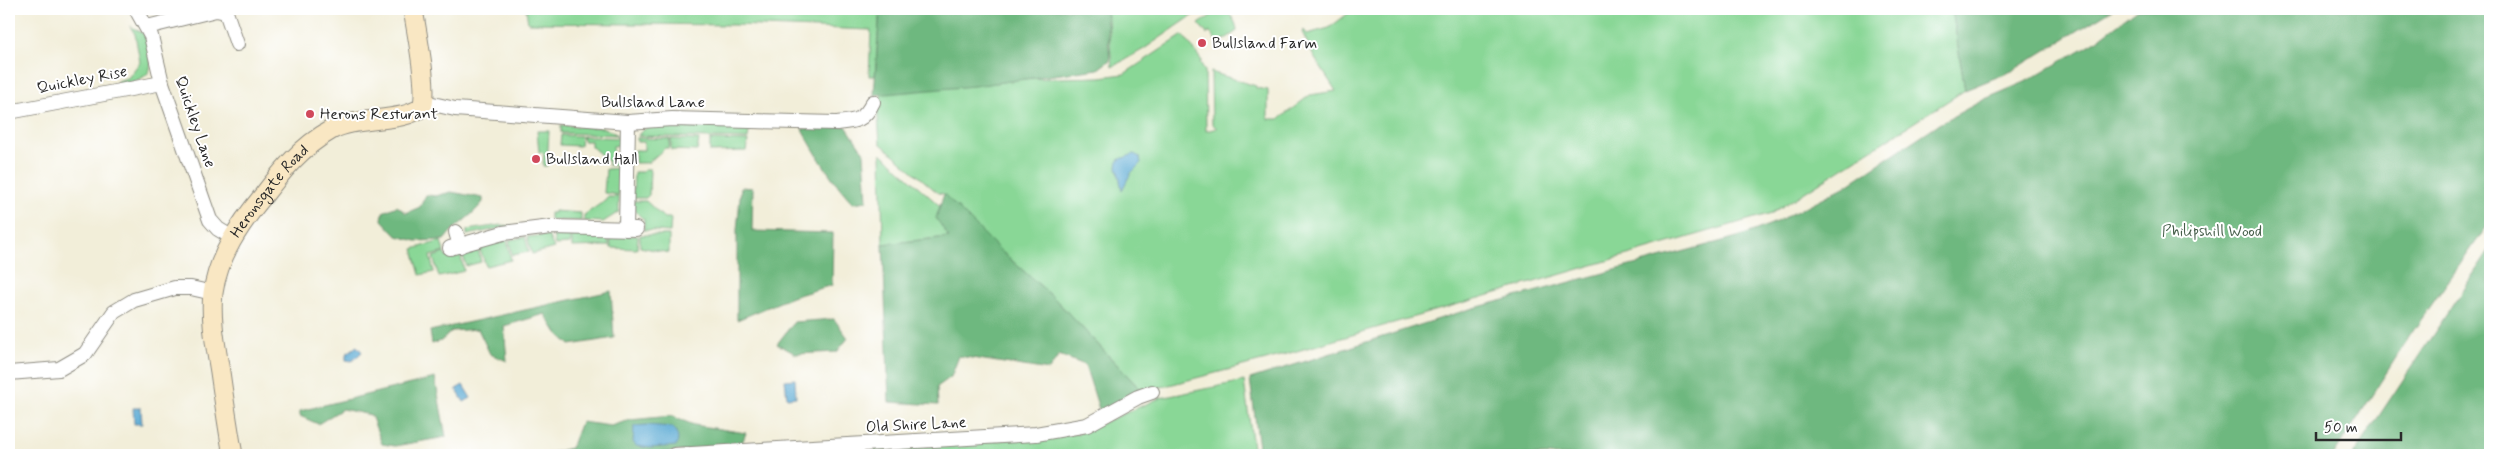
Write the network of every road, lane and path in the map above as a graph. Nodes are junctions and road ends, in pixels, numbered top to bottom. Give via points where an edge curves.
1 (136, 9) edge
2 (413, 9) edge
3 (148, 27) junction
4 (237, 44) dead end
5 (162, 82) junction
6 (424, 102) junction
7 (873, 102) dead end
8 (9, 112) edge
9 (628, 122) junction
10 (233, 238) junction
11 (455, 242) dead end
12 (213, 293) junction
13 (9, 373) edge
14 (1152, 392) dead end
15 (233, 455) edge
16 (674, 455) edge

1 - 3 street, Quickley Lane
2 - 6 street
3 - 4 street via 216,10 226,12
3 - 5 street, Quickley Lane
5 - 8 street, Quickley Rise
5 - 10 street, Quickley Lane via 210,220
6 - 9 street, Bullsland Lane via 455,110
6 - 10 street, Heronsgate Road via 418,111 353,121 298,152
7 - 9 street, Bullsland Lane via 868,114 862,118 836,123 725,119
9 - 11 street via 631,229 551,227
10 - 12 street, Heronsgate Road via 221,262
12 - 13 street via 174,288 134,300 114,312 85,354 60,369
12 - 15 street, Heronsgate Road via 213,325
14 - 16 street, Old Shire Lane via 1087,425 1036,434

